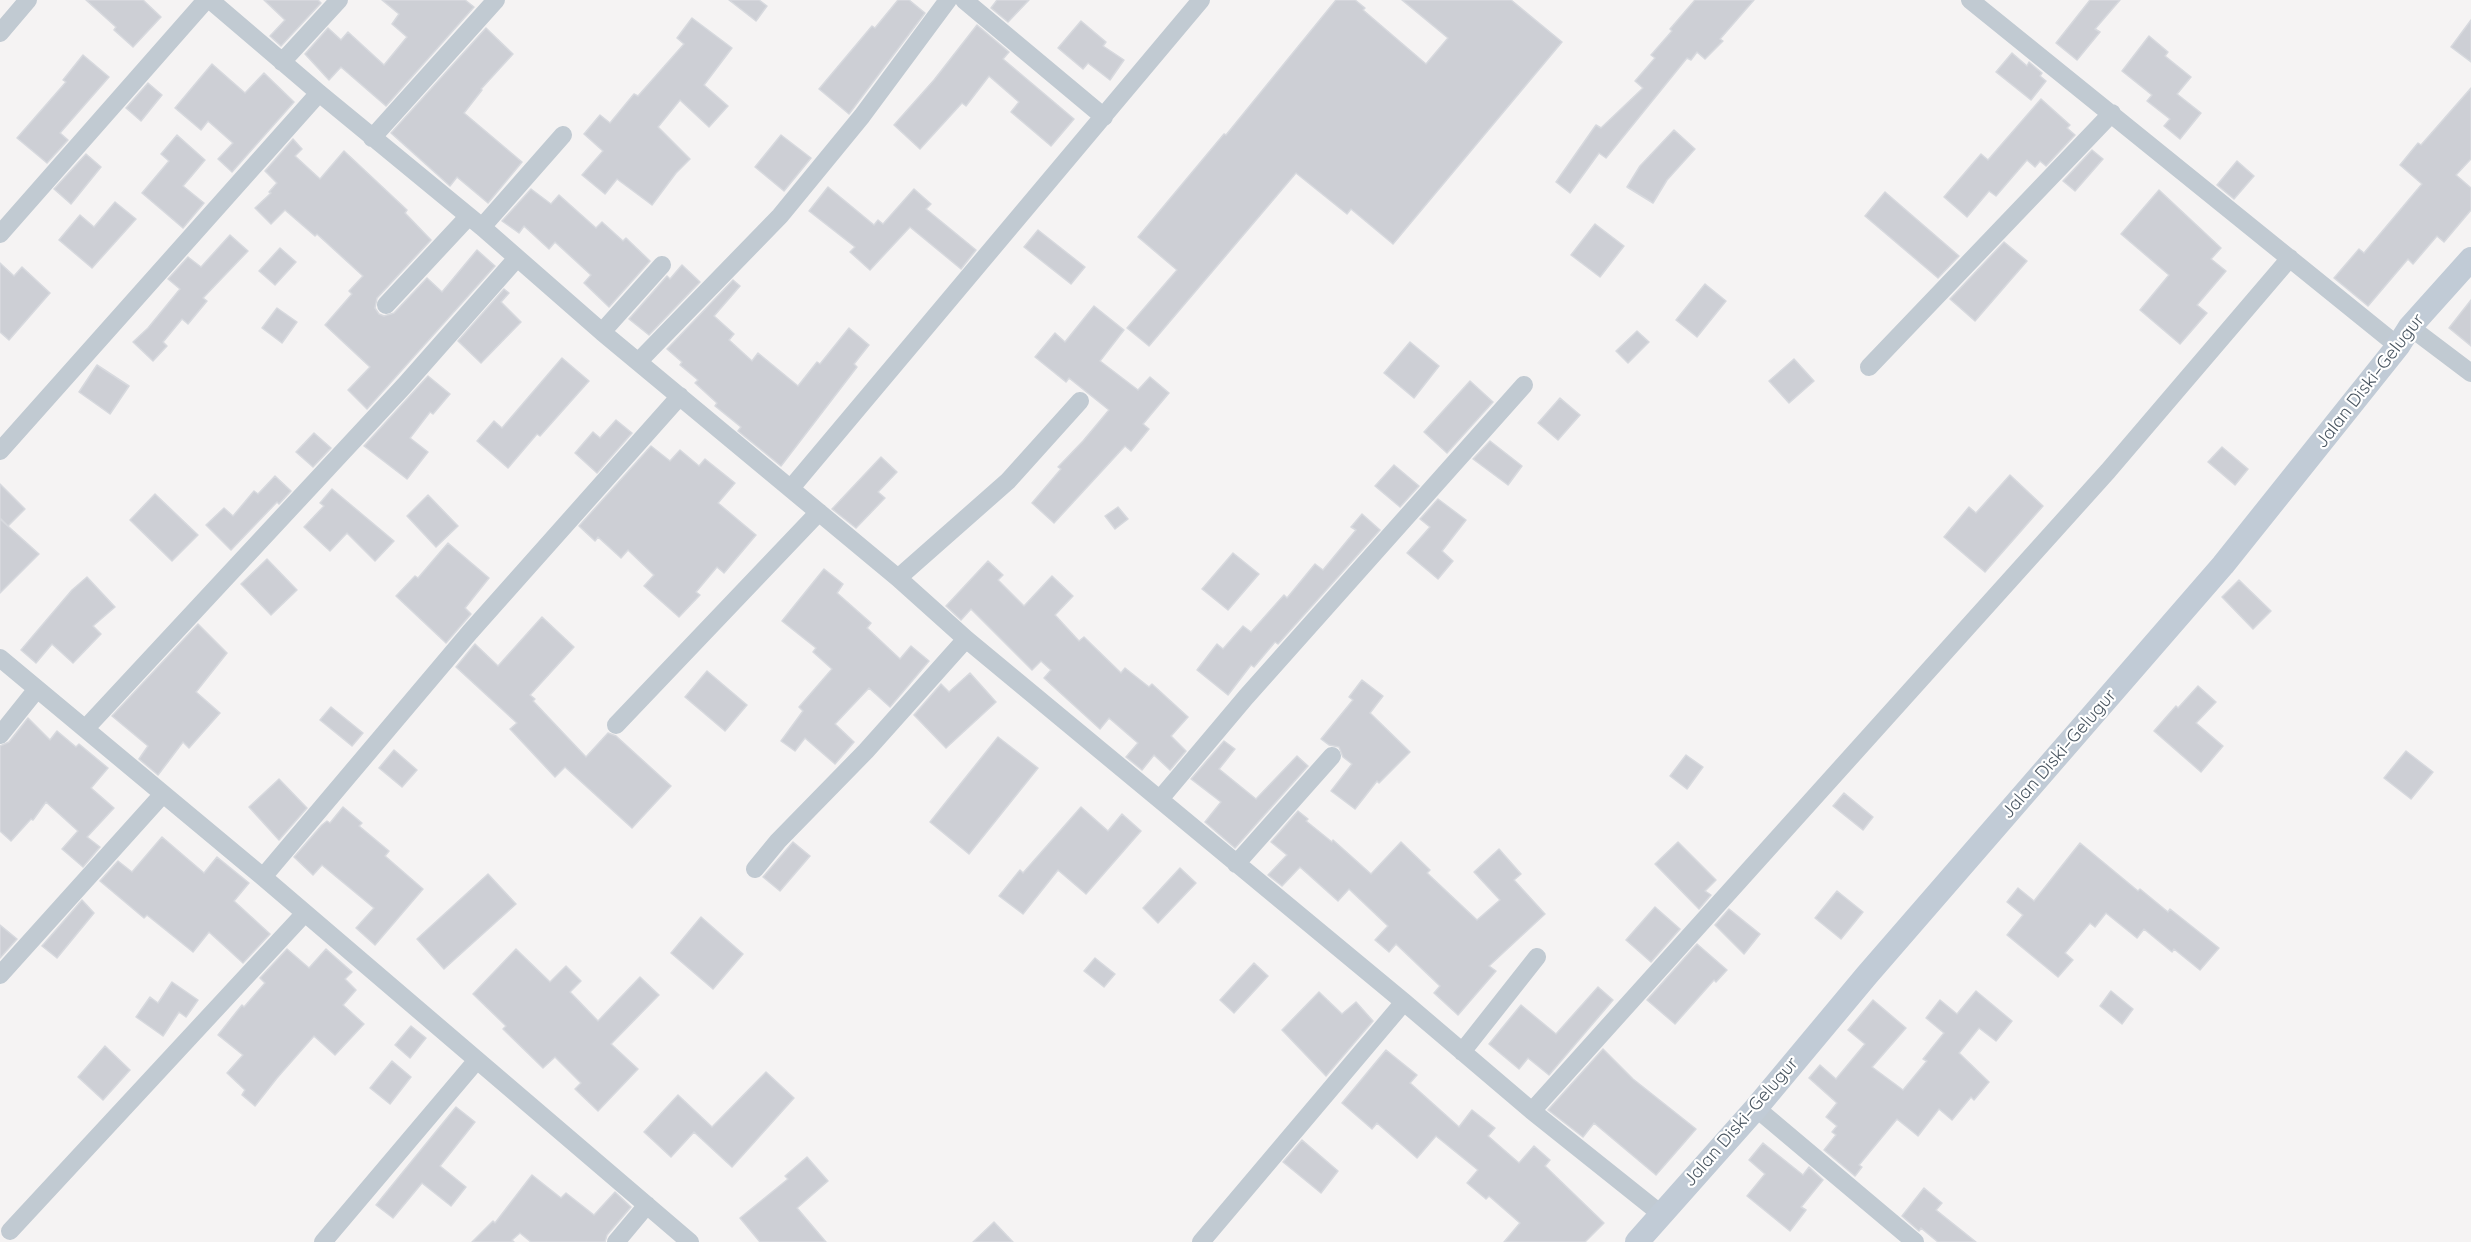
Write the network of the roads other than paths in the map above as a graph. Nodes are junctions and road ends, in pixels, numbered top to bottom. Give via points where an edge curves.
1 (28, 0) edge
2 (206, 0) edge
3 (210, 0) edge
4 (339, 0) edge
5 (496, 0) edge
6 (948, 0) edge
7 (963, 0) edge
8 (1201, 0) edge
9 (1970, 0) edge
10 (0, 33) edge
11 (282, 62) junction
12 (318, 93) junction
13 (2112, 113) junction
14 (1104, 117) junction
15 (563, 135) dead end
16 (372, 138) junction
17 (475, 222) junction
18 (0, 234) edge
19 (516, 258) junction
20 (2290, 258) junction
21 (2471, 259) edge
22 (662, 265) dead end
23 (387, 305) dead end
24 (602, 332) junction
25 (2404, 337) junction
26 (639, 361) junction
27 (1869, 367) dead end
28 (2471, 373) edge
29 (1524, 386) dead end
30 (680, 396) junction
31 (1080, 401) dead end
32 (0, 452) edge
33 (791, 488) junction
34 (819, 512) junction
35 (898, 578) junction
36 (966, 639) junction
37 (0, 658) edge
38 (37, 689) junction
39 (616, 725) dead end
40 (85, 729) junction
41 (0, 735) edge
42 (1332, 756) dead end
43 (163, 794) junction
44 (1160, 799) junction
45 (1236, 864) junction
46 (755, 869) dead end
47 (263, 877) junction
48 (305, 913) junction
49 (1537, 957) dead end
50 (0, 975) edge
51 (1404, 1002) junction
52 (1462, 1052) junction
53 (477, 1060) junction
54 (1756, 1108) junction
55 (1532, 1111) junction
56 (646, 1205) junction
57 (1661, 1214) junction
58 (10, 1232) dead end
59 (323, 1242) edge
60 (616, 1242) edge
61 (690, 1242) edge
62 (1201, 1242) edge
63 (1637, 1242) edge
64 (1915, 1242) edge

1 - 10 street
2 - 18 street
3 - 11 street
4 - 11 street
5 - 16 street
6 - 26 street via 862,116 780,216
7 - 14 street
8 - 14 street
9 - 13 street
11 - 12 street
12 - 16 street
12 - 32 street
13 - 20 street
13 - 27 street
14 - 33 street
15 - 17 street
16 - 17 street
17 - 19 street
17 - 23 street
19 - 24 street
19 - 40 street via 404,386
20 - 25 street
20 - 55 street via 2108,471
21 - 25 main road, Jalan Diski–Gelugur
22 - 24 street
24 - 26 street
25 - 28 street
25 - 54 main road, Jalan Diski–Gelugur via 2223,565
26 - 30 street
29 - 44 street
30 - 33 street
30 - 47 street via 470,632
31 - 35 street via 1008,481
33 - 34 street
34 - 35 street
34 - 39 street
35 - 36 street
36 - 44 street
36 - 46 street
37 - 38 street
38 - 40 street
38 - 41 street
40 - 43 street
42 - 45 street
43 - 47 street
43 - 50 street
44 - 45 street
45 - 51 street
47 - 48 street
48 - 53 street
48 - 58 street
49 - 52 street
51 - 52 street
51 - 62 street
52 - 55 street
53 - 56 street
53 - 59 street
54 - 57 main road, Jalan Diski–Gelugur
54 - 64 street
55 - 57 street
56 - 60 street
56 - 61 street
57 - 63 main road, Jalan Diski–Gelugur

